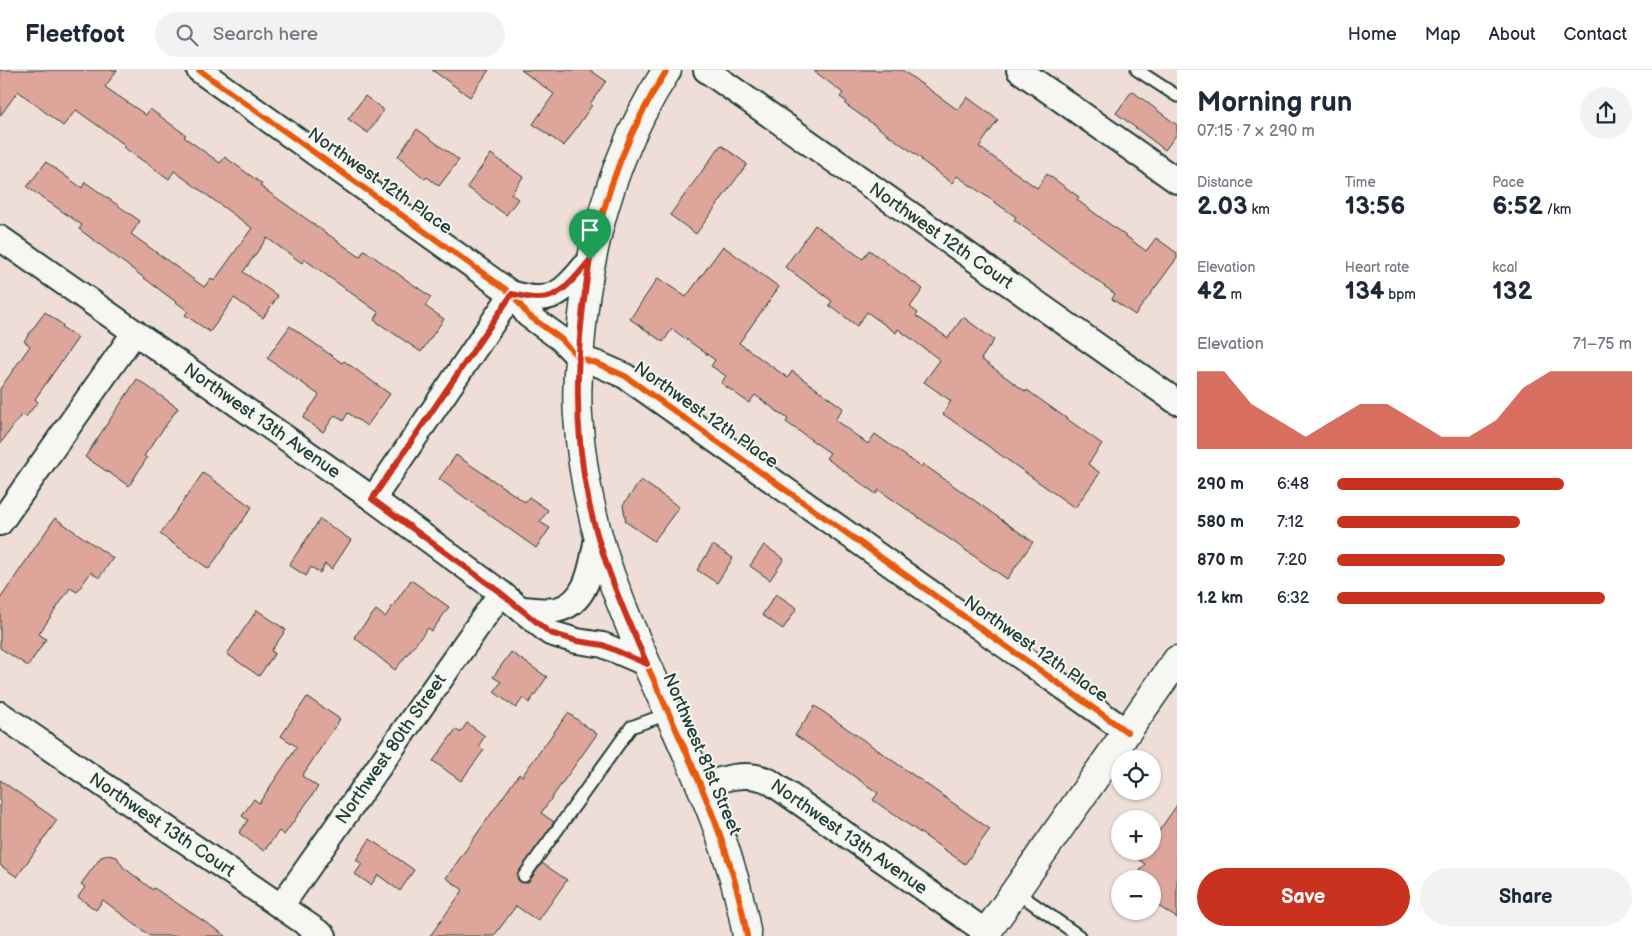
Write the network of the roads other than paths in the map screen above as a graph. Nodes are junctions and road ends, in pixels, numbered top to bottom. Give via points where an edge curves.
1 (199, 70) edge
2 (667, 70) edge
3 (706, 70) edge
4 (1019, 70) edge
5 (1137, 70) edge
6 (1177, 96) edge
7 (1177, 181) edge
8 (0, 238) edge
9 (590, 260) junction
10 (512, 294) junction
11 (135, 332) junction
12 (579, 358) junction
13 (1177, 402) edge
14 (372, 499) junction
15 (0, 523) edge
16 (598, 534) junction
17 (501, 593) junction
18 (521, 609) junction
19 (1177, 660) edge
20 (647, 664) junction
21 (670, 713) junction
22 (0, 714) edge
23 (1127, 732) junction
24 (702, 786) junction
25 (524, 876) dead end
26 (1015, 891) junction
27 (281, 906) junction
28 (985, 934) edge
29 (324, 936) edge
30 (747, 936) edge
31 (1079, 936) edge

1 - 10 street, Northwest 12th Place
2 - 9 main road, Northwest 81st Street via 633,132 618,168
3 - 13 street, Northwest 12th Court
4 - 7 street
5 - 6 lane
8 - 11 street, Northwest 13th Avenue
9 - 10 street, Northwest 12th Place via 565,288 550,297
9 - 12 main road, Northwest 81st Street
10 - 12 street, Northwest 12th Place via 528,316 561,339
10 - 14 street
11 - 14 street, Northwest 13th Avenue
11 - 15 street
12 - 16 main road, Northwest 81st Street via 580,444
12 - 23 street, Northwest 12th Place via 625,376
14 - 17 street, Northwest 13th Avenue
16 - 18 street via 586,584 579,598 555,611
16 - 20 main road, Northwest 81st Street via 619,599
17 - 18 street, Northwest 13th Avenue
17 - 27 street, Northwest 80th Street
18 - 20 street, Northwest 13th Avenue via 550,633 603,645
19 - 23 main road
20 - 21 main road, Northwest 81st Street
21 - 24 main road, Northwest 81st Street
21 - 25 lane via 631,727
22 - 27 street, Northwest 13th Court
23 - 26 main road
24 - 28 street, Northwest 13th Avenue via 741,776 756,776 769,781
24 - 30 main road, Northwest 81st Street via 729,859
26 - 28 main road
26 - 31 lane
27 - 29 street, Northwest 13th Court

